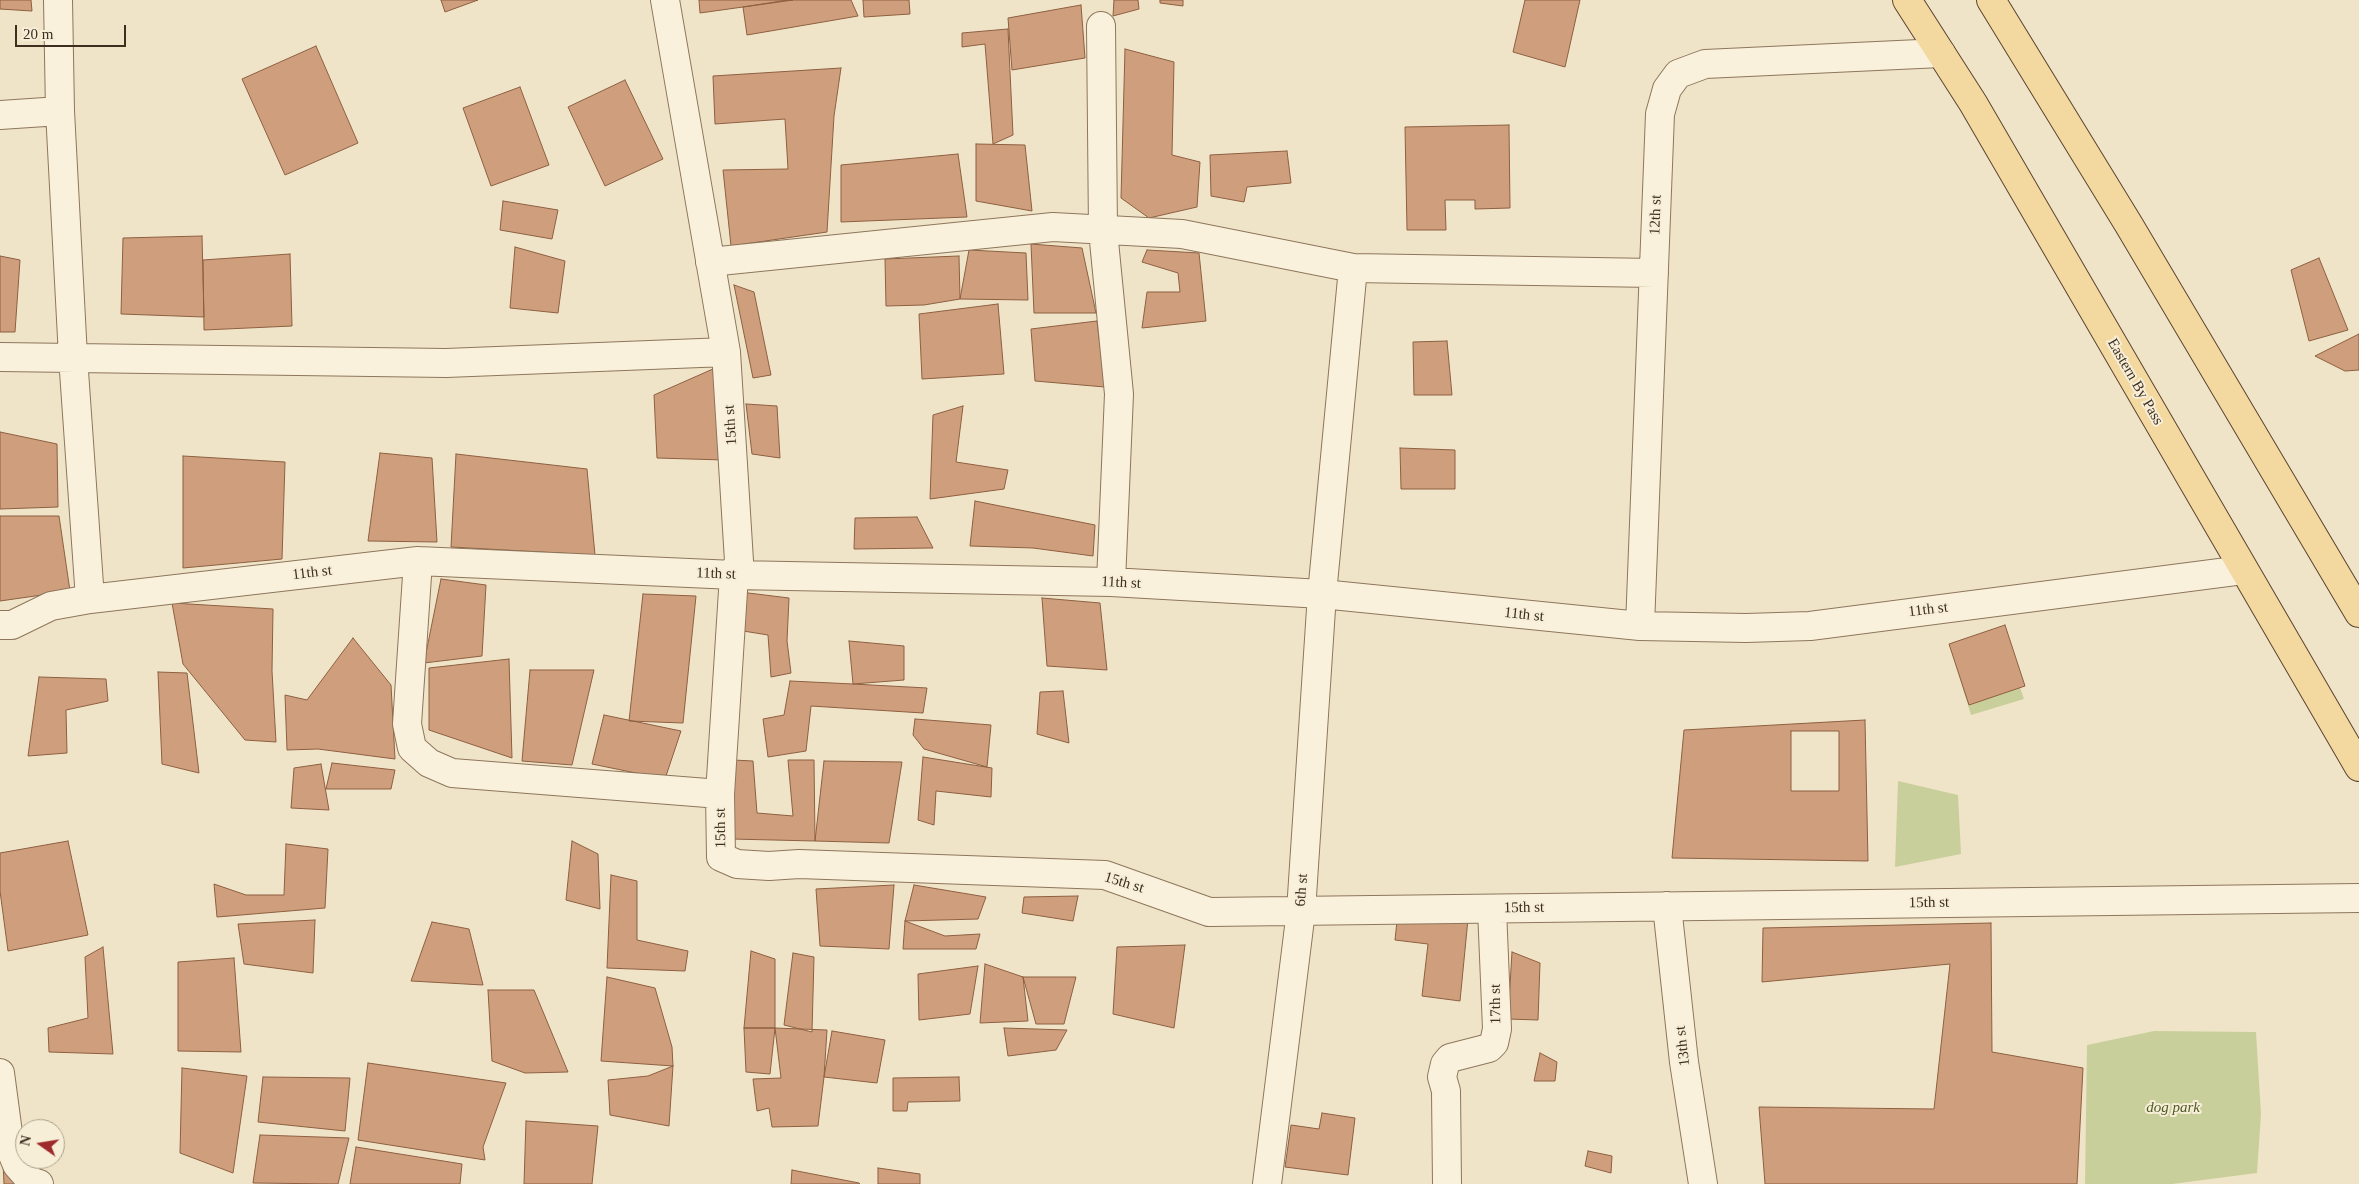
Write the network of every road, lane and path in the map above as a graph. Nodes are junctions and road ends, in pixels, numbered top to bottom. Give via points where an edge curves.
1 (58, 0) edge
2 (665, 0) edge
3 (1907, 0) edge
4 (1991, 0) edge
5 (1101, 26) dead end
6 (1941, 53) junction
7 (60, 111) junction
8 (0, 115) edge
9 (1103, 231) junction
10 (710, 262) junction
11 (1353, 268) junction
12 (1654, 273) junction
13 (726, 352) junction
14 (0, 357) edge
15 (73, 357) junction
16 (418, 561) junction
17 (2243, 570) junction
18 (734, 575) junction
19 (1111, 582) junction
20 (1322, 594) junction
21 (90, 599) junction
22 (2359, 613) edge
23 (0, 625) edge
24 (1640, 626) junction
25 (2359, 767) edge
26 (720, 794) junction
27 (2359, 898) edge
28 (1668, 906) junction
29 (1492, 909) junction
30 (1301, 911) junction
31 (0, 1073) edge
32 (5, 1147) edge
33 (40, 1184) edge
34 (1267, 1184) edge
35 (1447, 1184) edge
36 (1703, 1184) edge

1 - 7 street
2 - 10 street, 15th st
3 - 6 main road, Eastern By Pass
4 - 22 main road via 2134,233
5 - 9 street
6 - 12 street, 12th st via 1705,64 1678,74 1666,89 1660,114
6 - 17 main road, Eastern By Pass via 1974,103
7 - 8 street
7 - 15 street
9 - 10 street via 1053,227
9 - 11 street via 1182,234
9 - 19 street via 1119,394
10 - 13 street, 15th st
11 - 12 street
11 - 20 street, 6th st
12 - 24 street, 12th st
13 - 15 street via 446,363
13 - 18 street, 15th st via 740,561
14 - 15 street
15 - 21 street
16 - 18 street, 11th st
16 - 21 street, 11th st
16 - 26 street via 407,724 412,748 429,763 452,773
17 - 24 street, 11th st via 1810,626
17 - 25 main road, Eastern By Pass
18 - 19 street, 11th st
18 - 26 street, 15th st
19 - 20 street, 11th st
20 - 24 street, 11th st
20 - 30 street, 6th st
21 - 23 street, 11th st via 51,606 12,625
26 - 30 street, 15th st via 721,857 738,864 1105,875 1209,912
27 - 28 street, 15th st
28 - 29 street, 15th st
28 - 36 street, 13th st via 1684,1062
29 - 30 street, 15th st
29 - 35 street, 17th st via 1497,1029 1494,1043 1488,1048 1450,1058 1445,1064 1442,1077 1446,1090
30 - 34 street, 6th st
31 - 32 street
32 - 33 street via 32,1182

